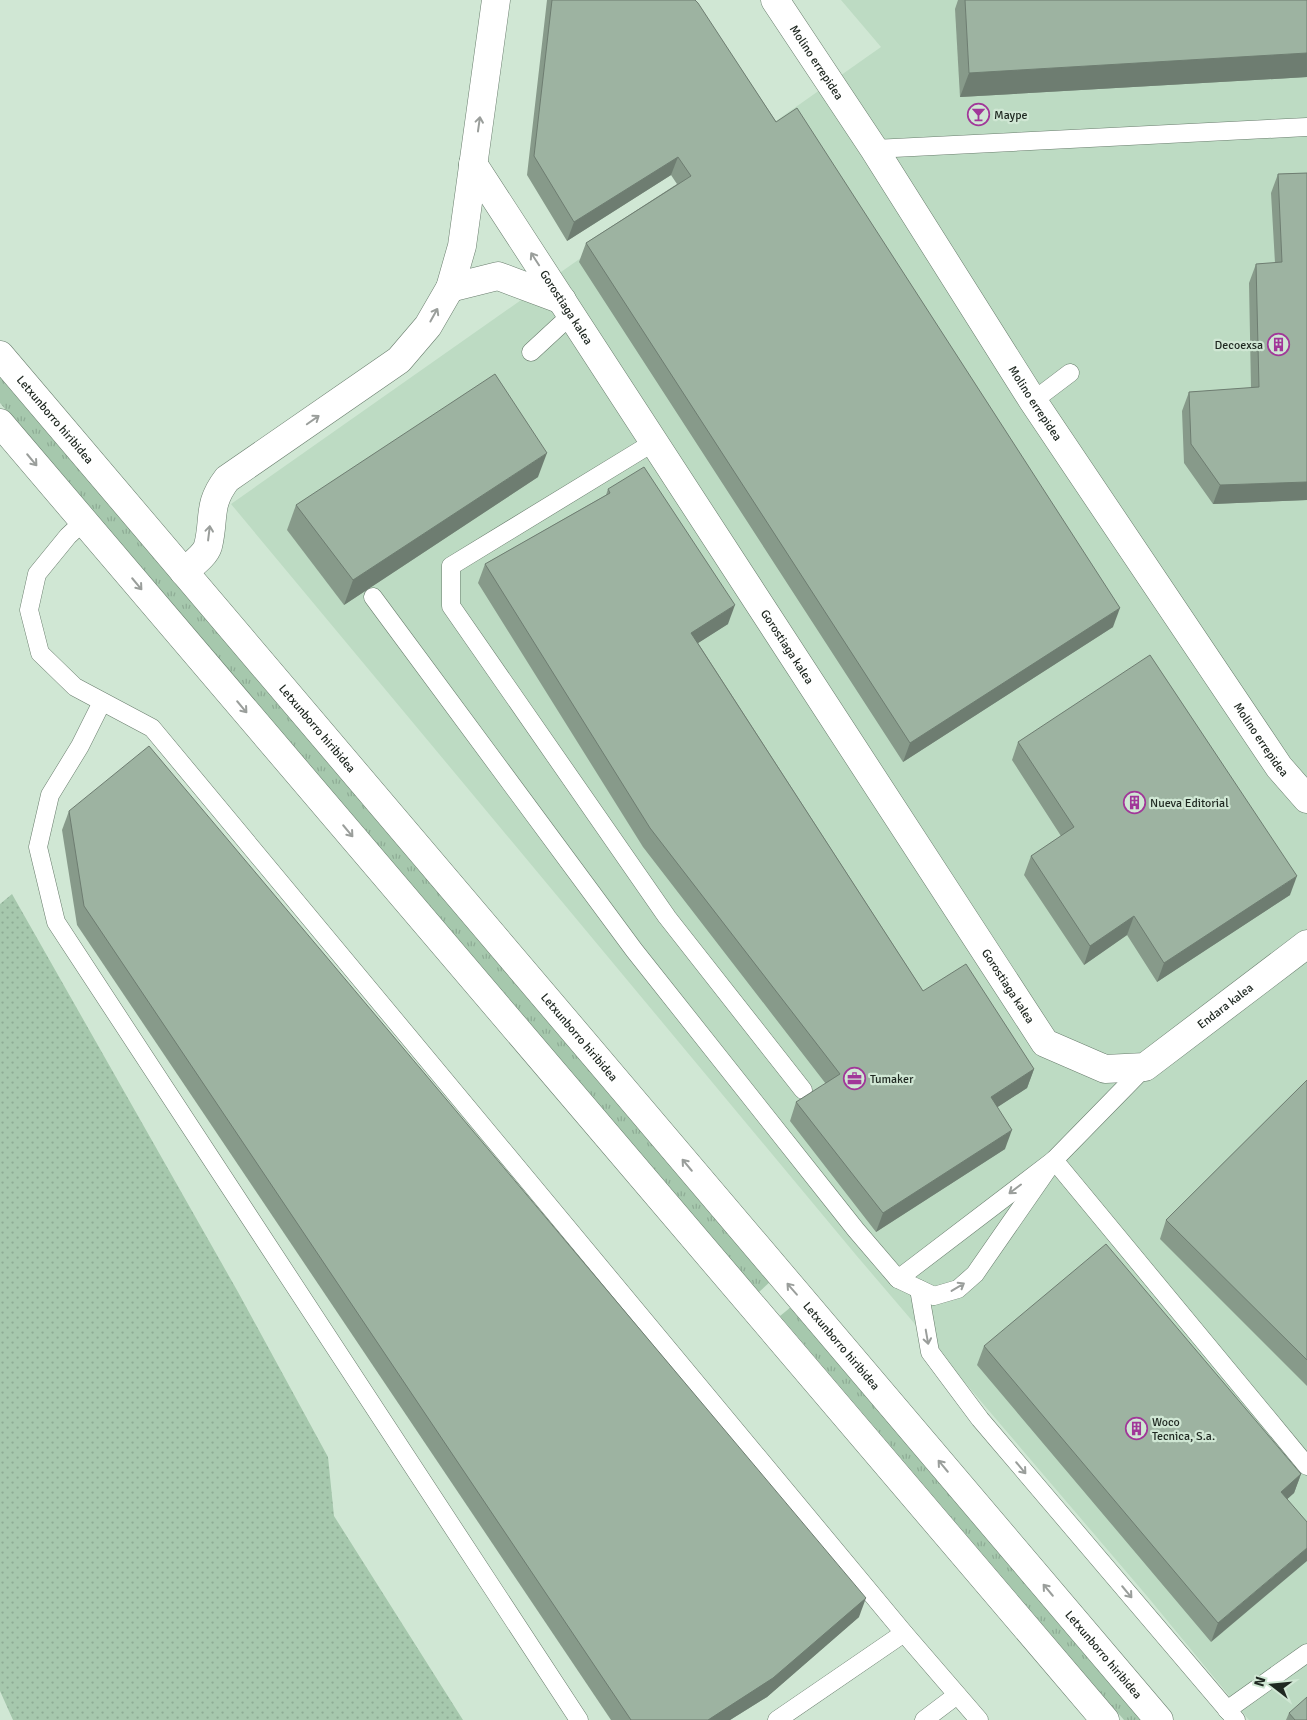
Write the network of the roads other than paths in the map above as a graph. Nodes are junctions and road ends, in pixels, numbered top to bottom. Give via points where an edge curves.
1 (496, 0) edge
2 (775, 0) edge
3 (1307, 127) edge
4 (874, 149) junction
5 (473, 164) junction
6 (450, 288) junction
7 (567, 307) junction
8 (531, 352) dead end
9 (0, 355) edge
10 (1070, 374) dead end
11 (1033, 401) junction
12 (0, 423) edge
13 (654, 442) junction
14 (84, 521) junction
15 (184, 572) junction
16 (373, 597) edge
17 (102, 702) junction
18 (1307, 799) edge
19 (1307, 944) edge
20 (1145, 1067) junction
21 (803, 1090) dead end
22 (1054, 1160) junction
23 (898, 1279) junction
24 (919, 1289) junction
25 (1307, 1466) edge
26 (904, 1633) junction
27 (1307, 1653) edge
28 (957, 1695) junction
29 (1231, 1715) edge
30 (579, 1720) edge
31 (777, 1720) edge
32 (924, 1720) edge
33 (979, 1720) edge
34 (1105, 1720) edge
35 (1159, 1720) edge

5 -> 1 main road
2 - 4 main road, Molino errepidea
3 - 4 lane
4 - 11 main road, Molino errepidea
5 - 6 main road via 462,246
7 -> 5 main road, Gorostiaga kalea
6 - 7 main road via 498,276
15 -> 6 main road via 207,548 212,505 227,480 399,360 428,326
7 - 8 lane
7 - 13 main road, Gorostiaga kalea
9 - 15 main road, Letxunborro hiribidea
10 - 11 lane
11 - 18 main road, Molino errepidea via 1279,767
12 -> 14 main road
13 - 20 main road, Gorostiaga kalea via 1045,1043 1105,1069
13 - 21 lane via 451,566 451,606 667,917
14 - 17 lane via 37,574 29,610 40,653 75,687
14 -> 34 main road
35 -> 15 main road, Letxunborro hiribidea
16 - 23 lane via 634,950
17 - 26 lane via 152,728
17 - 30 lane via 50,795 38,847 56,922
19 - 20 main road, Endara kalea
20 - 22 lane
22 -> 23 lane
24 -> 22 lane via 934,1296 958,1290 975,1274
22 - 25 lane
23 - 24 lane
24 -> 29 lane via 930,1352 980,1419
26 - 28 lane
26 - 31 lane
27 - 29 lane
28 - 32 lane
28 - 33 lane

